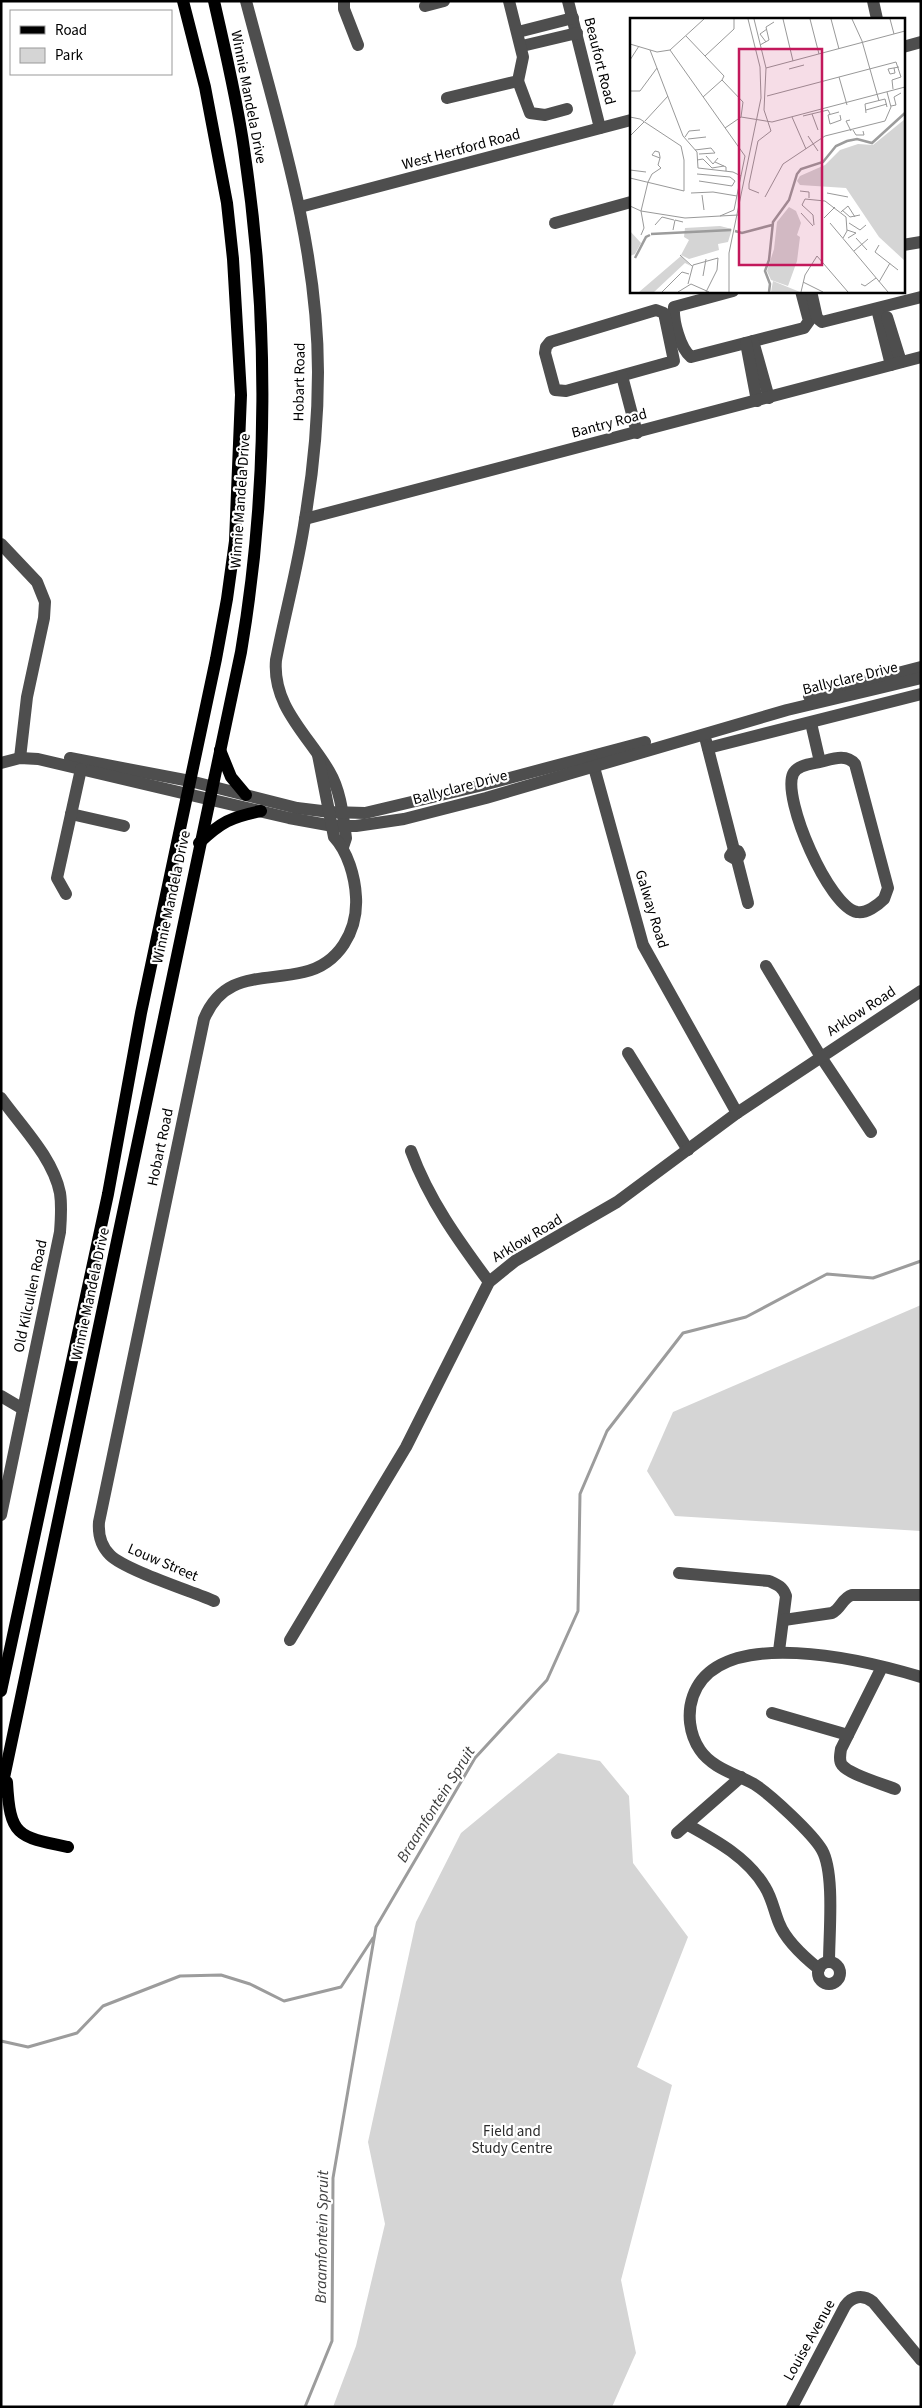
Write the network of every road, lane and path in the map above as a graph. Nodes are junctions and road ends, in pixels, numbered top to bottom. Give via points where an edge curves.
1 (182, 1) edge
2 (214, 1) edge
3 (246, 1) edge
4 (344, 1) edge
5 (444, 1) edge
6 (509, 1) edge
7 (568, 1) edge
8 (872, 1) edge
9 (425, 6) dead end
10 (573, 18) junction
11 (877, 18) edge
12 (518, 32) junction
13 (577, 33) junction
14 (921, 42) edge
15 (358, 45) dead end
16 (522, 46) junction
17 (904, 47) edge
18 (518, 81) junction
19 (447, 98) dead end
20 (567, 109) dead end
21 (630, 120) edge
22 (600, 128) junction
23 (630, 202) edge
24 (300, 207) junction
25 (556, 223) dead end
26 (921, 242) edge
27 (904, 245) edge
28 (729, 292) edge
29 (801, 292) edge
30 (811, 292) edge
31 (921, 297) edge
32 (881, 308) junction
33 (750, 342) junction
34 (921, 357) edge
35 (896, 364) junction
36 (619, 378) junction
37 (763, 400) junction
38 (633, 434) junction
39 (306, 519) junction
40 (1, 544) edge
41 (921, 667) edge
42 (921, 678) edge
43 (921, 694) edge
44 (811, 723) junction
45 (703, 729) junction
46 (708, 748) junction
47 (220, 750) junction
48 (21, 755) junction
49 (1, 757) edge
50 (593, 762) junction
51 (820, 762) junction
52 (1, 763) edge
53 (82, 769) junction
54 (190, 781) junction
55 (212, 786) junction
56 (246, 795) junction
57 (187, 796) junction
58 (208, 800) junction
59 (261, 812) junction
60 (336, 813) junction
61 (71, 814) junction
62 (124, 826) dead end
63 (338, 826) junction
64 (199, 843) junction
65 (66, 894) dead end
66 (748, 903) dead end
67 (766, 966) dead end
68 (921, 991) edge
69 (628, 1053) dead end
70 (820, 1057) junction
71 (1, 1098) edge
72 (737, 1113) junction
73 (871, 1132) dead end
74 (411, 1150) dead end
75 (688, 1150) junction
76 (489, 1282) junction
77 (1, 1396) edge
78 (23, 1409) junction
79 (1, 1515) edge
80 (103, 1546) joint
81 (679, 1574) dead end
82 (921, 1595) edge
83 (214, 1601) dead end
84 (784, 1620) junction
85 (290, 1640) dead end
86 (779, 1651) junction
87 (882, 1667) junction
88 (921, 1677) edge
89 (1, 1691) edge
90 (772, 1713) dead end
91 (848, 1735) junction
92 (6, 1770) junction
93 (742, 1777) junction
94 (895, 1789) dead end
95 (1, 1792) edge
96 (688, 1825) junction
97 (677, 1833) dead end
98 (68, 1848) dead end
99 (921, 2360) edge
100 (792, 2407) edge

1 - 54 main road, Winnie Mandela Drive via 204,87 227,203 241,396 233,560 223,625
2 - 47 main road, Winnie Mandela Drive via 244,150 262,341 254,558 244,634
3 - 24 street, Hobart Road
4 - 15 street
5 - 9 street
6 - 12 street
7 - 10 street, Beaufort Road
8 - 11 street
10 - 12 street
10 - 13 street, Beaufort Road
12 - 16 street
13 - 16 street
13 - 22 street, Beaufort Road
14 - 17 street
16 - 18 street
18 - 19 street
18 - 20 street via 530,112 545,115
21 - 22 street, West Hertford Road
22 - 24 street, West Hertford Road
23 - 25 street
24 - 39 street, Hobart Road via 318,364
26 - 27 street
28 - 33 street via 674,307 673,314 685,352 691,357
29 - 33 street via 809,320 807,326
30 - 32 street via 817,318 822,322
31 - 32 street
32 - 35 street
33 - 37 street
34 - 35 street, Bantry Road
35 - 37 street, Bantry Road
36 - 36 street via 558,391 554,388 546,348 550,342 661,310 674,361
36 - 38 street
37 - 38 street, Bantry Road
38 - 39 street, Bantry Road
39 - 60 street, Hobart Road via 275,676 287,709 334,780
40 - 48 street via 34,578 44,596 46,609 27,698
41 - 45 street, Ballyclare Drive
42 - 45 street, Ballyclare Drive
43 - 44 street
44 - 46 street
44 - 51 street
45 - 46 street
45 - 50 street, Ballyclare Drive
46 - 66 street
47 - 55 main road, Winnie Mandela Drive
47 - 56 main road via 231,777
48 - 49 street, Ballyclare Drive
48 - 52 street, Ballyclare Drive
48 - 53 street, Ballyclare Drive
48 - 54 street, Ballyclare Drive via 63,757
50 - 60 street, Ballyclare Drive via 365,813
50 - 63 street, Ballyclare Drive via 404,819
50 - 72 street, Galway Road via 643,946
51 - 51 street via 849,758 856,764 888,888 879,905 864,912 852,910 829,885 799,822 792,789 794,773 798,768
53 - 57 street, Ballyclare Drive
53 - 61 street
54 - 55 street, Ballyclare Drive
54 - 57 main road, Winnie Mandela Drive
55 - 56 street, Ballyclare Drive
55 - 58 main road, Winnie Mandela Drive
56 - 60 street, Ballyclare Drive via 297,808
57 - 58 street, Ballyclare Drive
57 - 89 main road, Winnie Mandela Drive via 104,1212
58 - 59 street, Ballyclare Drive
58 - 64 main road, Winnie Mandela Drive
59 - 63 street, Ballyclare Drive
59 - 64 main road via 232,817
60 - 63 street, Hobart Road
61 - 62 street
61 - 65 street via 57,878
63 - 80 street, Hobart Road via 334,837 343,847 357,908 353,928 339,952 322,965 304,972 252,978 233,986 212,1004 204,1019 103,1497 98,1530
64 - 92 main road, Winnie Mandela Drive
67 - 70 street
68 - 70 street, Arklow Road
69 - 75 street
70 - 72 street, Arklow Road
70 - 73 street
71 - 78 street, Old Kilcullen Road via 50,1168 61,1203 60,1232
72 - 75 street, Arklow Road
74 - 76 street via 422,1181 452,1233
75 - 76 street, Arklow Road via 617,1202 515,1261
76 - 85 street, Arklow Road via 406,1447
77 - 78 street
78 - 79 street, Old Kilcullen Road
80 - 83 street, Louw Street via 111,1556 129,1567
81 - 84 street via 769,1581 779,1585 786,1596
82 - 84 street via 852,1595 832,1613
84 - 86 street
86 - 87 street via 818,1654
86 - 93 street via 738,1659 716,1668 703,1678 694,1695 690,1724 700,1750 718,1766
87 - 88 street
87 - 91 street
90 - 91 street
91 - 94 street via 841,1749 843,1766
92 - 95 main road, Winnie Mandela Drive
92 - 98 main road via 13,1824 33,1840
93 - 96 street
93 - 96 street via 769,1796 822,1849 829,1891 824,1966 809,1961 783,1931 765,1886 753,1872 719,1842
96 - 97 street
99 - 100 street, Louise Avenue via 873,2302 862,2297 854,2298 845,2306

